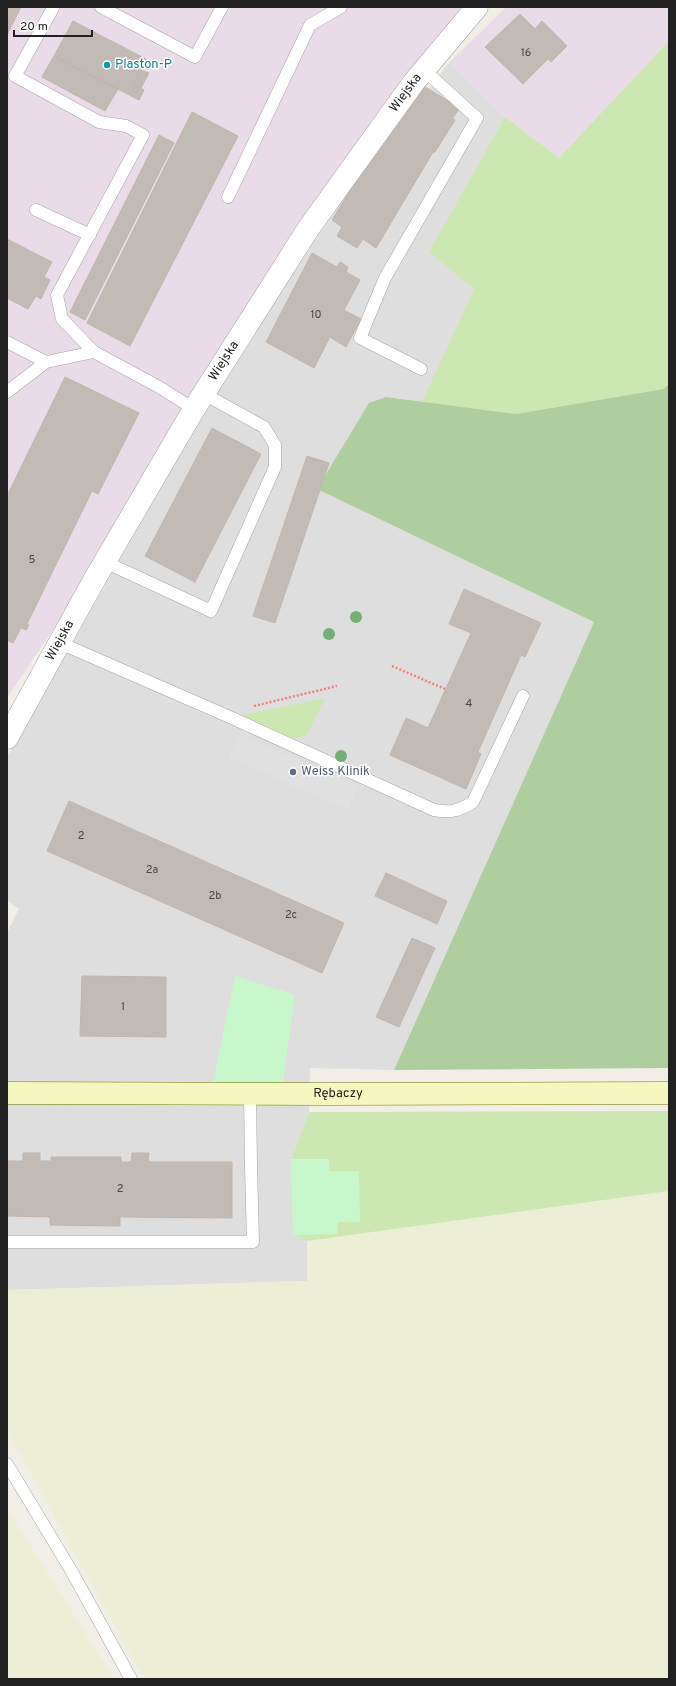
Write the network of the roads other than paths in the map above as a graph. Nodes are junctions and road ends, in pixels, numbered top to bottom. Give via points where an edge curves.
1 (101, 7) edge
2 (222, 7) edge
3 (342, 7) edge
4 (477, 7) edge
5 (52, 8) edge
6 (424, 70) junction
7 (228, 197) dead end
8 (36, 210) dead end
9 (90, 235) junction
10 (7, 342) edge
11 (94, 352) junction
12 (46, 362) junction
13 (421, 370) dead end
14 (7, 392) edge
15 (199, 402) junction
16 (105, 562) junction
17 (60, 643) junction
18 (524, 696) dead end
19 (7, 738) edge
20 (7, 1093) edge
21 (669, 1093) edge
22 (250, 1094) junction
23 (7, 1242) edge
24 (7, 1464) edge
25 (131, 1679) edge

1 - 2 lane via 196,57
3 - 7 lane via 310,25
4 - 6 street, Wiejska
5 - 9 lane via 15,76 99,122 126,126 143,135
6 - 13 lane via 477,118 385,278 360,338
6 - 15 street, Wiejska via 308,229
8 - 9 lane
9 - 11 lane via 57,295 62,319
10 - 12 lane
11 - 12 lane
11 - 15 lane via 158,387
12 - 14 lane
15 - 16 street, Wiejska
15 - 16 lane via 264,427 275,445 275,467 211,611
16 - 17 street, Wiejska
17 - 18 lane via 434,810 449,813 473,802
17 - 19 street, Wiejska
20 - 22 street, Rębaczy
21 - 22 street, Rębaczy
22 - 23 lane via 253,1242
24 - 25 lane via 72,1572

